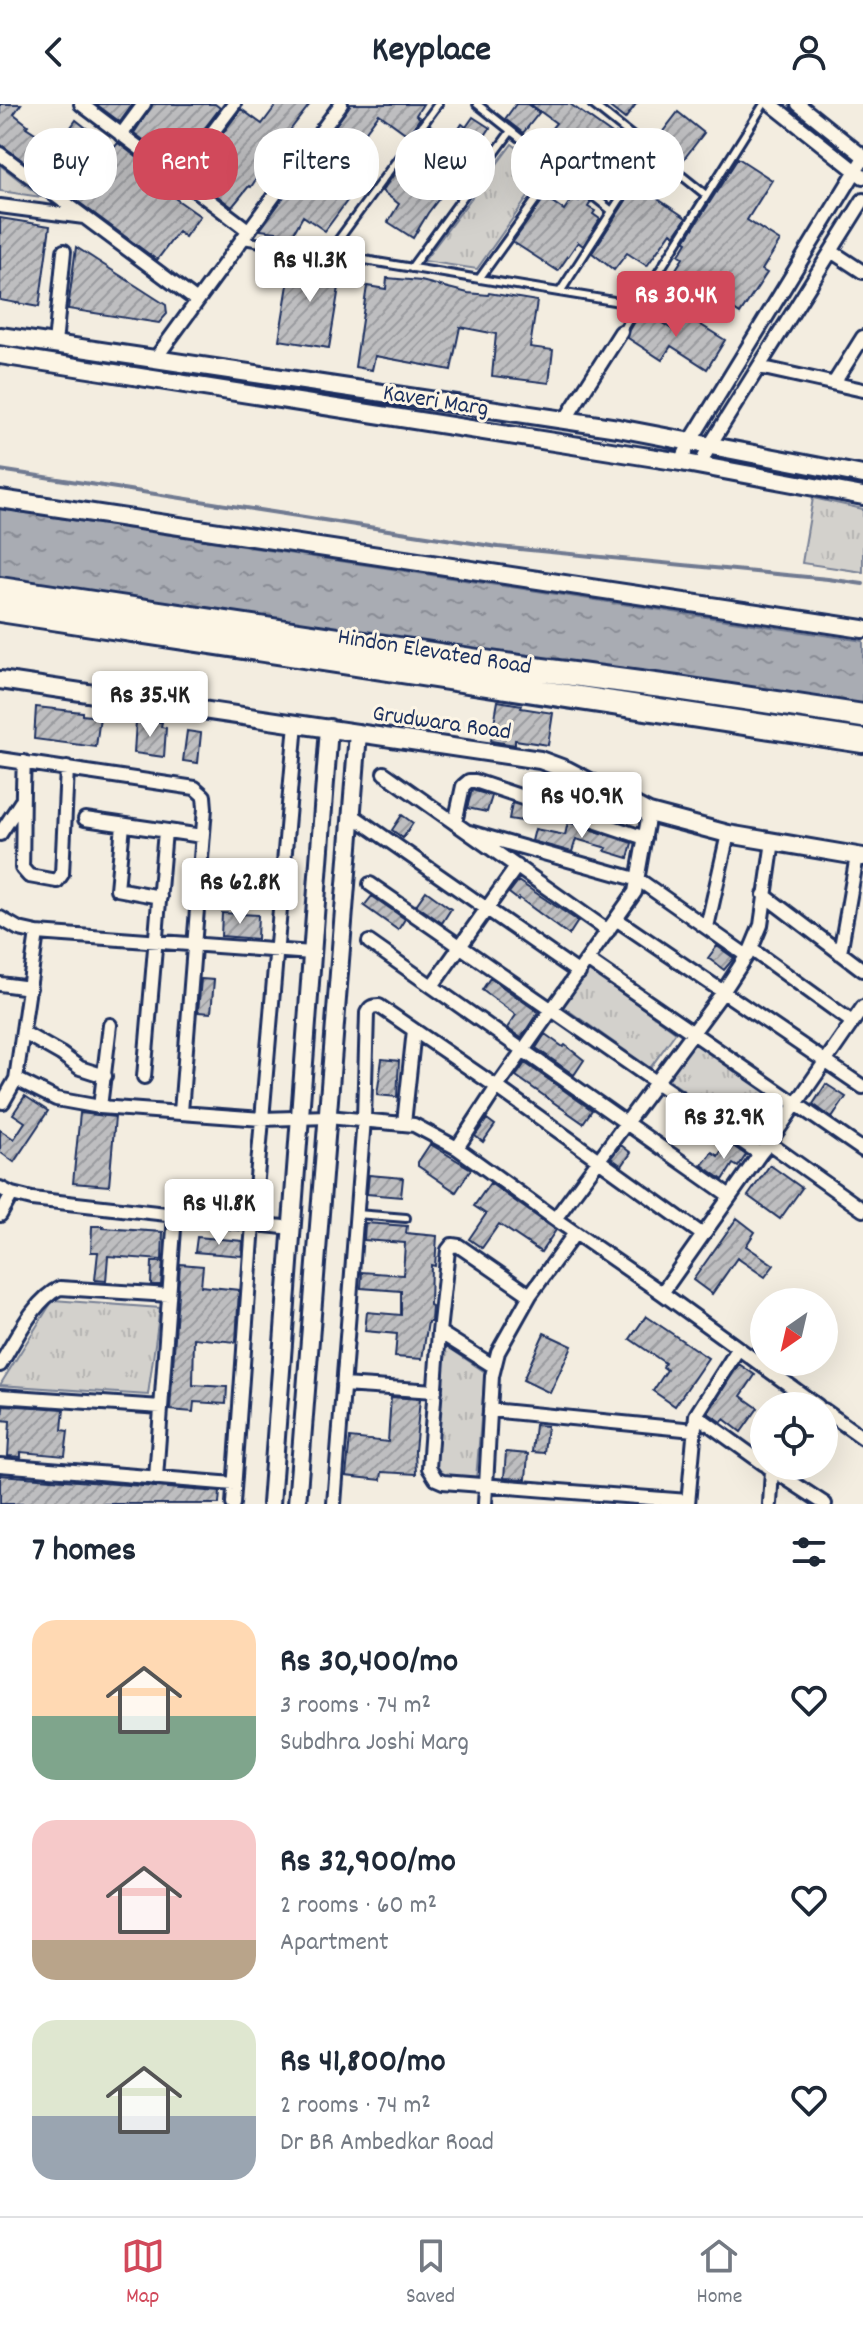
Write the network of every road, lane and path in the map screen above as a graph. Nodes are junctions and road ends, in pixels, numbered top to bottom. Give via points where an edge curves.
1 (81, 104) edge
2 (144, 104) edge
3 (234, 104) edge
4 (341, 104) edge
5 (438, 104) edge
6 (477, 104) edge
7 (592, 104) edge
8 (764, 104) edge
9 (771, 104) edge
10 (798, 104) edge
11 (216, 128) edge
12 (622, 128) edge
13 (511, 131) joint
14 (121, 135) junction
15 (133, 144) edge
16 (0, 154) edge
17 (863, 158) edge
18 (859, 174) edge
19 (684, 177) edge
20 (706, 195) junction
21 (204, 200) edge
22 (536, 200) edge
23 (598, 200) edge
24 (619, 200) edge
25 (863, 200) edge
26 (0, 206) edge
27 (612, 211) junction
28 (87, 218) junction
29 (245, 235) junction
30 (64, 251) dead end
31 (831, 251) junction
32 (328, 254) junction
33 (411, 268) junction
34 (863, 272) edge
35 (479, 279) junction
36 (560, 292) junction
37 (197, 301) junction
38 (638, 305) junction
39 (621, 332) joint
40 (0, 336) edge
41 (863, 337) edge
42 (55, 344) junction
43 (0, 355) edge
44 (155, 359) junction
45 (759, 367) junction
46 (834, 383) junction
47 (863, 390) edge
48 (565, 420) junction
49 (690, 442) junction
50 (710, 445) junction
51 (681, 462) junction
52 (700, 466) junction
53 (863, 475) edge
54 (863, 496) edge
55 (0, 499) edge
56 (0, 589) edge
57 (0, 610) edge
58 (863, 629) edge
59 (0, 680) edge
60 (863, 716) edge
61 (296, 723) junction
62 (329, 728) junction
63 (358, 733) junction
64 (863, 741) edge
65 (0, 759) edge
66 (24, 762) junction
67 (67, 768) junction
68 (384, 773) dead end
69 (21, 802) junction
70 (649, 813) junction
71 (352, 815) junction
72 (85, 819) dead end
73 (455, 823) junction
74 (123, 825) junction
75 (165, 831) junction
76 (469, 832) junction
77 (0, 834) edge
78 (728, 834) junction
79 (202, 836) junction
80 (645, 838) junction
81 (773, 841) junction
82 (860, 857) edge
83 (517, 866) junction
84 (639, 880) junction
85 (370, 884) dead end
86 (764, 895) junction
87 (160, 897) junction
88 (487, 909) junction
89 (0, 918) edge
90 (612, 925) junction
91 (707, 927) junction
92 (37, 933) junction
93 (155, 942) junction
94 (369, 942) dead end
95 (194, 944) junction
96 (460, 946) junction
97 (277, 950) junction
98 (749, 952) junction
99 (312, 953) junction
100 (840, 953) junction
101 (587, 960) junction
102 (863, 970) edge
103 (579, 973) junction
104 (0, 984) edge
105 (432, 986) junction
106 (30, 988) junction
107 (723, 992) junction
108 (863, 1007) edge
109 (552, 1009) junction
110 (852, 1022) junction
111 (110, 1025) dead end
112 (414, 1030) junction
113 (24, 1033) junction
114 (693, 1033) junction
115 (523, 1051) junction
116 (825, 1061) junction
117 (105, 1076) junction
118 (144, 1077) dead end
119 (16, 1079) junction
120 (656, 1081) junction
121 (497, 1087) junction
122 (863, 1087) edge
123 (1, 1103) edge
124 (797, 1103) junction
125 (100, 1107) junction
126 (181, 1112) junction
127 (300, 1116) junction
128 (328, 1117) junction
129 (262, 1119) junction
130 (364, 1119) junction
131 (404, 1123) junction
132 (626, 1123) junction
133 (769, 1143) junction
134 (457, 1148) junction
135 (863, 1150) edge
136 (760, 1154) junction
137 (600, 1160) junction
138 (6, 1191) edge
139 (730, 1196) junction
140 (863, 1210) edge
141 (357, 1214) junction
142 (0, 1215) edge
143 (175, 1215) junction
144 (406, 1218) dead end
145 (555, 1219) junction
146 (253, 1224) junction
147 (292, 1228) junction
148 (575, 1233) junction
149 (703, 1235) junction
150 (662, 1293) junction
151 (169, 1295) junction
152 (530, 1295) junction
153 (439, 1332) junction
154 (738, 1349) junction
155 (0, 1365) edge
156 (493, 1366) junction
157 (343, 1385) junction
158 (435, 1391) junction
159 (798, 1392) edge
160 (0, 1396) edge
161 (161, 1407) junction
162 (490, 1410) junction
163 (696, 1415) junction
164 (838, 1420) edge
165 (694, 1430) junction
166 (863, 1438) edge
167 (750, 1453) edge
168 (0, 1465) edge
169 (156, 1478) junction
170 (769, 1480) edge
171 (789, 1480) edge
172 (234, 1484) junction
173 (486, 1486) junction
174 (563, 1498) edge
175 (688, 1502) edge
176 (233, 1504) edge
177 (271, 1504) edge
178 (297, 1504) edge
179 (334, 1504) edge
180 (485, 1504) edge
181 (770, 1504) edge
182 (825, 1504) edge

1 - 14 street
2 - 14 street
3 - 11 street
4 - 29 street
5 - 32 lane
6 - 13 lane
7 - 12 lane
8 - 20 lane
9 - 18 street
10 - 17 street
13 - 33 lane
14 - 15 street
16 - 28 street
17 - 18 street
18 - 49 street
19 - 20 lane
20 - 38 lane
21 - 29 street
22 - 35 lane
23 - 27 lane
24 - 27 lane
25 - 31 street
26 - 28 street
27 - 36 lane
28 - 37 street
29 - 32 lane
29 - 37 street
30 - 42 street
31 - 34 street
31 - 45 street
32 - 33 lane
33 - 35 lane
35 - 36 lane
36 - 38 lane
37 - 44 street
38 - 39 lane
39 - 48 street
40 - 42 street, Kaveri Marg
41 - 46 street
42 - 44 street, Kaveri Marg
43 - 51 street, Kaveri Marg
44 - 48 street, Kaveri Marg
45 - 46 street
45 - 50 street
46 - 47 street
48 - 49 street, Kaveri Marg
49 - 50 street, Kaveri Marg
49 - 51 street
50 - 52 street
50 - 53 street, Kaveri Marg
51 - 52 street, Kaveri Marg
52 - 54 street, Kaveri Marg
55 - 58 street
56 - 60 highway, Hindon Elevated Road
57 - 64 highway, Hindon Elevated Road
59 - 61 street, Grudwara Road
61 - 62 street, Grudwara Road
61 - 97 street
62 - 63 street, Grudwara Road
62 - 99 street
63 - 70 street, Grudwara Road via 540,760
63 - 71 street
65 - 66 street
66 - 67 street
66 - 69 street
67 - 69 street via 62,874 57,881 29,876 22,868
67 - 79 street via 195,788 204,796
68 - 73 street
69 - 77 street
70 - 78 street, Grudwara Road
70 - 80 street
71 - 88 street
71 - 128 street
72 - 74 street
73 - 76 street
73 - 80 street via 463,786 475,781
74 - 75 street
74 - 87 street via 117,889
75 - 79 street
75 - 87 street
76 - 83 street
76 - 84 street
78 - 81 street, Grudwara Road
78 - 91 street
79 - 95 street
80 - 84 street
81 - 82 street, Grudwara Road
81 - 86 street
82 - 100 street
83 - 88 street
83 - 90 street
84 - 90 street
84 - 91 street
85 - 96 street
86 - 98 street via 761,925
86 - 100 street
87 - 93 street
88 - 96 street
88 - 103 street
89 - 92 street
90 - 101 street
90 - 107 street
91 - 98 street
92 - 93 street
92 - 106 street
93 - 95 street
93 - 118 street
94 - 105 street
95 - 97 street
95 - 126 street
96 - 105 street
96 - 109 street
97 - 99 street
97 - 129 street
98 - 107 street
98 - 110 street
99 - 127 street
100 - 102 street
101 - 103 street
101 - 114 street
103 - 109 street
104 - 106 street
105 - 115 street
106 - 113 street
107 - 114 street
107 - 116 street
108 - 110 street
109 - 115 street
109 - 120 street
110 - 116 street
111 - 117 street
112 - 121 street
112 - 130 street via 379,1006 369,1009
112 - 131 street
113 - 117 street via 80,1068
113 - 119 street
114 - 120 street
114 - 124 street
115 - 121 street
115 - 132 street
116 - 122 street
116 - 124 street
117 - 125 street
119 - 123 street
119 - 125 street via 56,1099
120 - 132 street
120 - 136 street
121 - 134 street
121 - 137 street
124 - 133 street
124 - 135 street
125 - 126 street
126 - 129 street
127 - 128 street
127 - 129 street
127 - 147 street
128 - 130 street
128 - 178 street
129 - 146 street
130 - 131 street
130 - 141 street
131 - 134 street
132 - 137 street
132 - 139 street
133 - 136 street
133 - 140 street
134 - 145 street
136 - 139 street
137 - 145 street
137 - 149 street
138 - 142 street
138 - 143 street via 32,1199
139 - 149 street
141 - 144 lane
141 - 157 street
143 - 146 street
143 - 151 street
145 - 148 street
146 - 147 street
146 - 172 street
147 - 177 street
148 - 150 street
148 - 152 street
149 - 150 street
150 - 154 street
151 - 155 street via 60,1288 50,1292
151 - 161 street
152 - 153 street via 452,1245
152 - 156 street
153 - 156 street
153 - 158 street
154 - 159 street
154 - 163 street
156 - 162 street
157 - 158 street
157 - 179 street
158 - 173 street via 431,1473 443,1482
160 - 161 street
161 - 169 street
162 - 165 street
162 - 173 street
163 - 165 street
163 - 167 street
164 - 166 street
165 - 175 street
168 - 169 street
169 - 172 street
170 - 181 street
171 - 182 street
172 - 176 street
173 - 174 street
173 - 180 street
174 - 175 street

